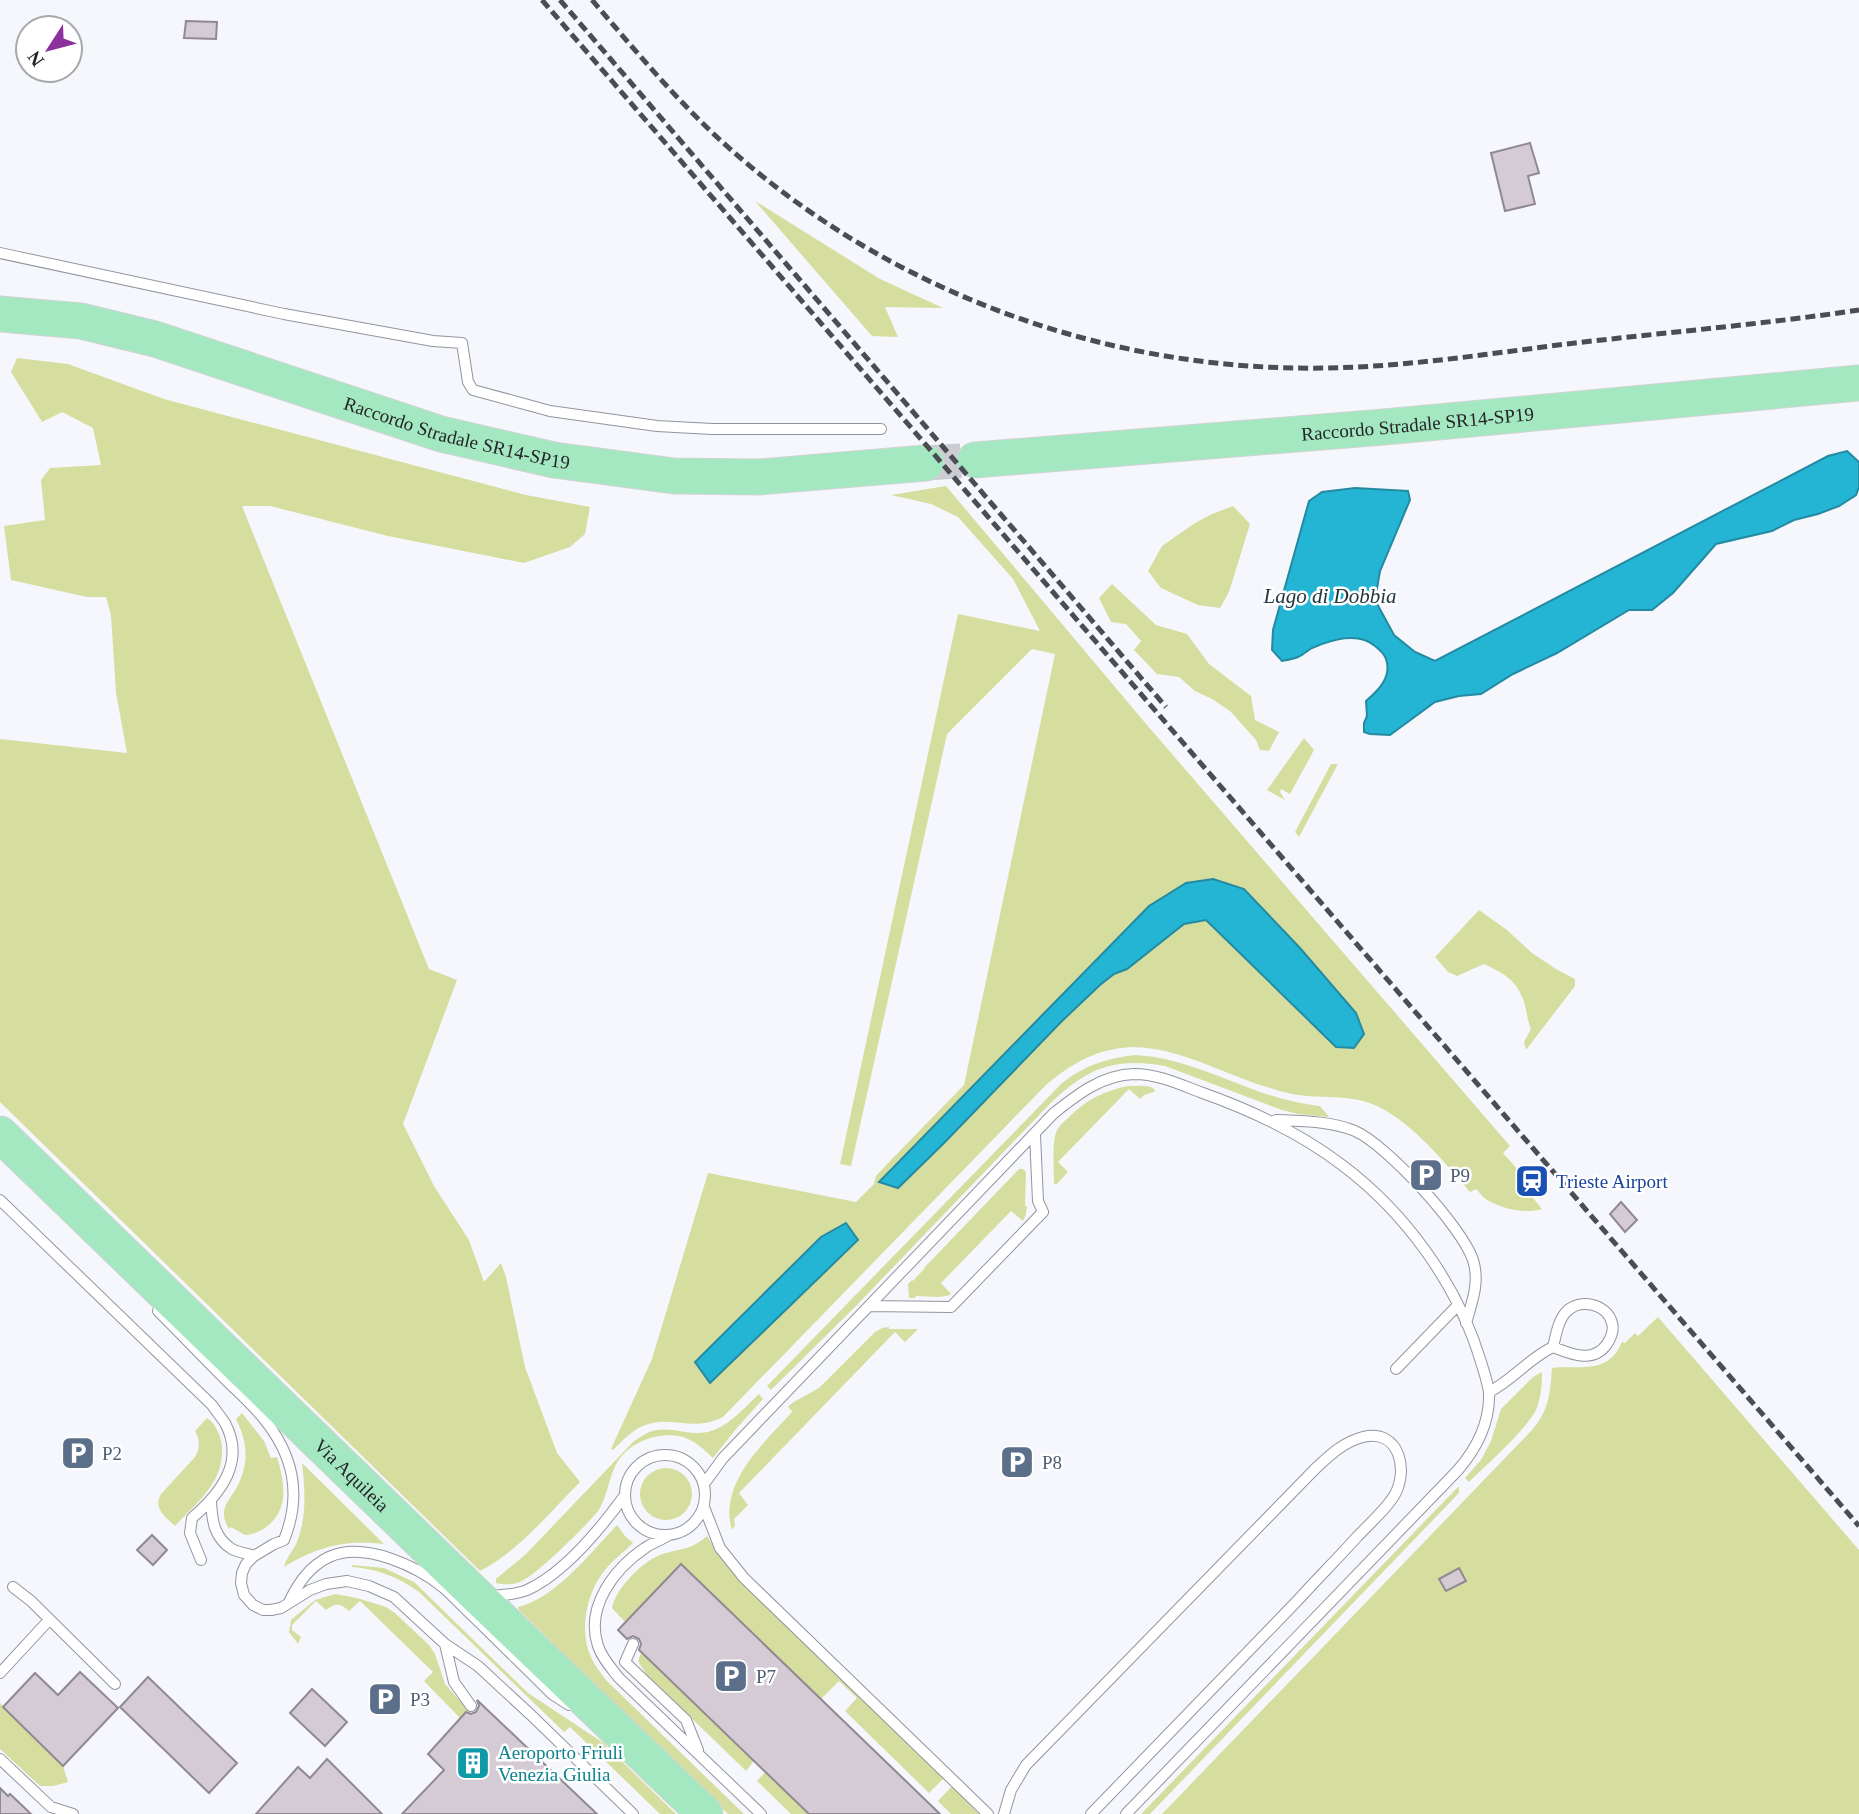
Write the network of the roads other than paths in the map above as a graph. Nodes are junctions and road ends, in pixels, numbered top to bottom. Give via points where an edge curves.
1 (0, 253) edge
2 (0, 314) edge
3 (1859, 383) edge
4 (881, 429) dead end
5 (975, 460) tunnel mouth
6 (926, 463) tunnel mouth
7 (1269, 1119) junction
8 (0, 1134) edge
9 (1035, 1135) junction
10 (0, 1200) edge
11 (152, 1305) dead end
12 (1458, 1305) junction
13 (869, 1306) junction
14 (1466, 1323) junction
15 (1553, 1347) junction
16 (1395, 1369) dead end
17 (1489, 1392) junction
18 (704, 1484) junction
19 (625, 1495) junction
20 (211, 1502) junction
21 (704, 1507) junction
22 (669, 1535) junction
23 (254, 1556) junction
24 (201, 1560) dead end
25 (13, 1587) dead end
26 (477, 1596) junction
27 (289, 1603) junction
28 (49, 1620) junction
29 (445, 1644) junction
30 (633, 1644) dead end
31 (0, 1673) edge
32 (115, 1684) dead end
33 (471, 1706) dead end
34 (574, 1709) dead end
35 (585, 1716) dead end
36 (701, 1756) junction
37 (0, 1759) edge
38 (650, 1760) junction
39 (48, 1811) edge
40 (73, 1814) edge
41 (633, 1814) edge
42 (705, 1814) edge
43 (761, 1814) edge
44 (988, 1814) edge
45 (1004, 1814) edge
46 (1091, 1814) edge
47 (1126, 1814) edge

1 - 4 lane via 284,314 462,343 473,390 550,411 712,429
2 - 6 main road, Raccordo Stradale SR14-SP19 via 81,321 155,339 441,433 554,460 698,477 759,477
3 - 5 main road, Raccordo Stradale SR14-SP19
7 - 9 lane via 1171,1080 1133,1074 1112,1077 1084,1090
7 - 12 lane via 1325,1152 1379,1197 1416,1239
7 - 14 lane via 1356,1131 1422,1188 1473,1260 1477,1282
8 - 26 main road, Via Aquileia via 134,1272
9 - 13 lane
9 - 13 lane via 1038,1201 1043,1212 951,1307
10 - 20 lane via 212,1405 226,1424 232,1442 229,1476
11 - 23 lane via 264,1419 285,1452 294,1489 288,1530 284,1540
12 - 14 lane
12 - 16 lane
13 - 18 lane via 723,1458
14 - 17 lane
15 - 15 lane via 1579,1357 1591,1356 1609,1341 1612,1322 1598,1307 1588,1303 1577,1306 1560,1322
15 - 17 lane
17 - 47 lane via 1478,1441 1463,1464
18 - 19 lane via 690,1464 666,1455 642,1462 633,1471
18 - 21 lane
19 - 22 lane via 634,1520 644,1529
19 - 26 lane via 579,1550 541,1583 508,1595
20 - 23 lane via 218,1535 232,1549
20 - 24 lane via 192,1518 190,1533
21 - 22 lane via 684,1531
21 - 44 lane via 720,1548 744,1578
22 - 36 lane via 644,1549 604,1589 595,1628 598,1646 619,1678
23 - 27 lane via 242,1573 244,1595 263,1610
25 - 28 lane
26 - 38 main road, Via Aquileia
27 - 29 lane via 326,1584 347,1581 369,1586 394,1597
27 - 34 lane via 305,1575 331,1556 353,1552 396,1559 443,1588 552,1694
28 - 31 lane
28 - 32 lane
29 - 33 lane via 454,1682
29 - 41 lane via 496,1682
30 - 36 lane via 625,1662 686,1720
35 - 38 lane
36 - 43 lane
37 - 39 lane
38 - 42 main road, Via Aquileia
39 - 40 lane
45 - 46 lane via 1026,1765 1315,1469 1335,1451 1364,1437 1390,1443 1399,1454 1401,1474 1385,1508

